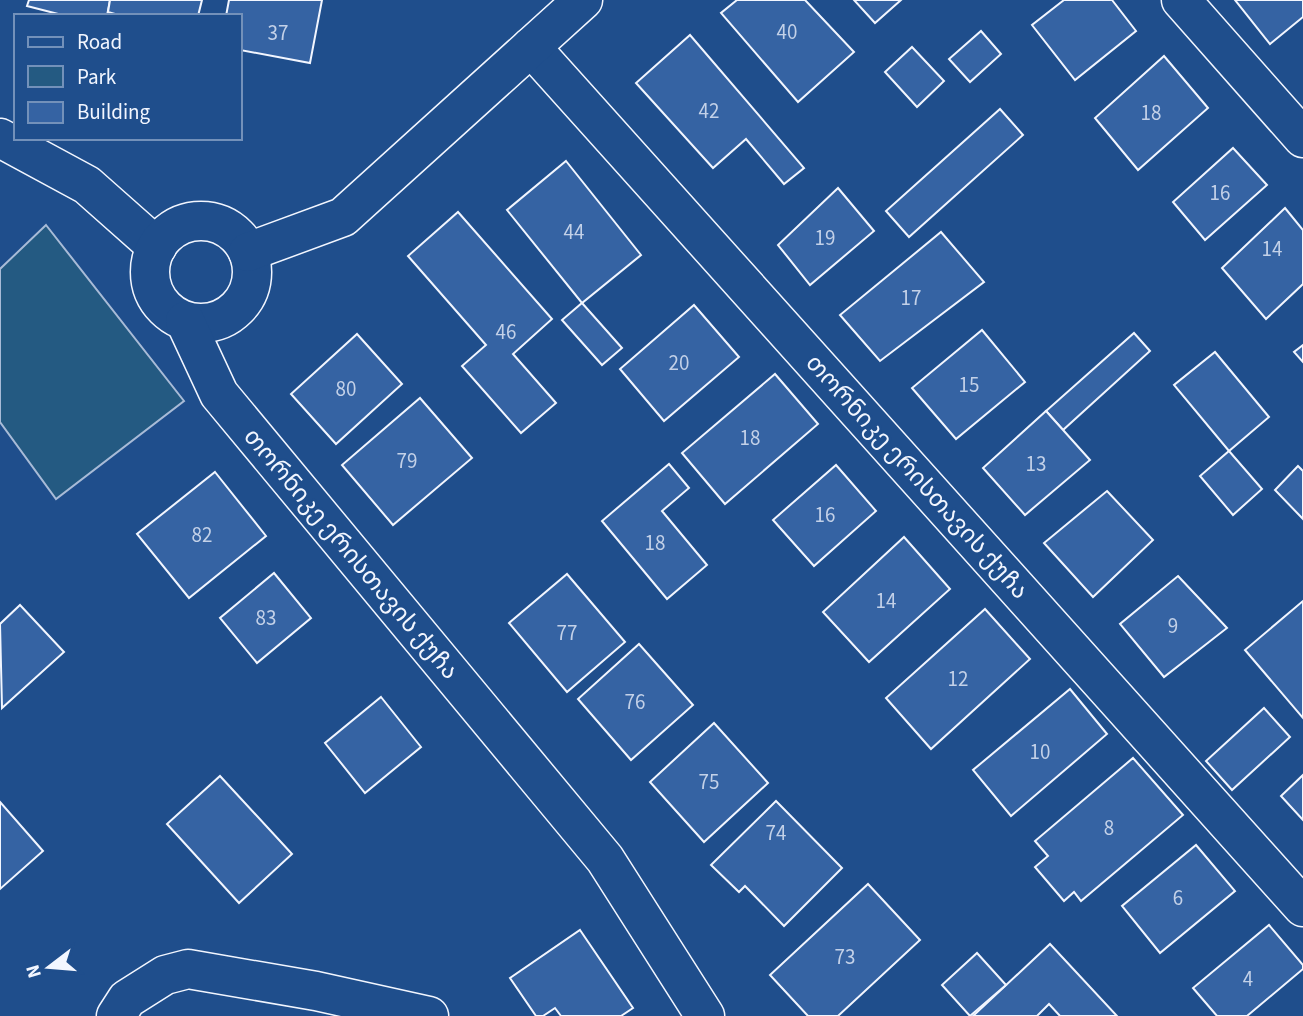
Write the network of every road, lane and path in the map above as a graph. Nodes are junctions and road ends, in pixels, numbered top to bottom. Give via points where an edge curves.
1 (583, 0) edge
2 (1181, 0) edge
3 (531, 47) junction
4 (0, 138) edge
5 (1303, 138) edge
6 (156, 247) junction
7 (248, 252) junction
8 (185, 321) junction
9 (1303, 907) edge
10 (116, 1016) edge
11 (429, 1016) edge
12 (705, 1016) edge

1 - 3 street
2 - 5 street
3 - 7 street via 343,217
3 - 9 street, თორნიკე ერისთავის ქუჩა
4 - 6 street via 87,185
6 - 7 street via 173,230 196,221 227,228
6 - 8 street via 150,276 153,291 171,314
7 - 8 street via 250,285 233,313 201,323
8 - 12 street, თორნიკე ერისთავის ქუჩა via 219,394 605,859
10 - 11 street via 127,999 165,975 188,968

